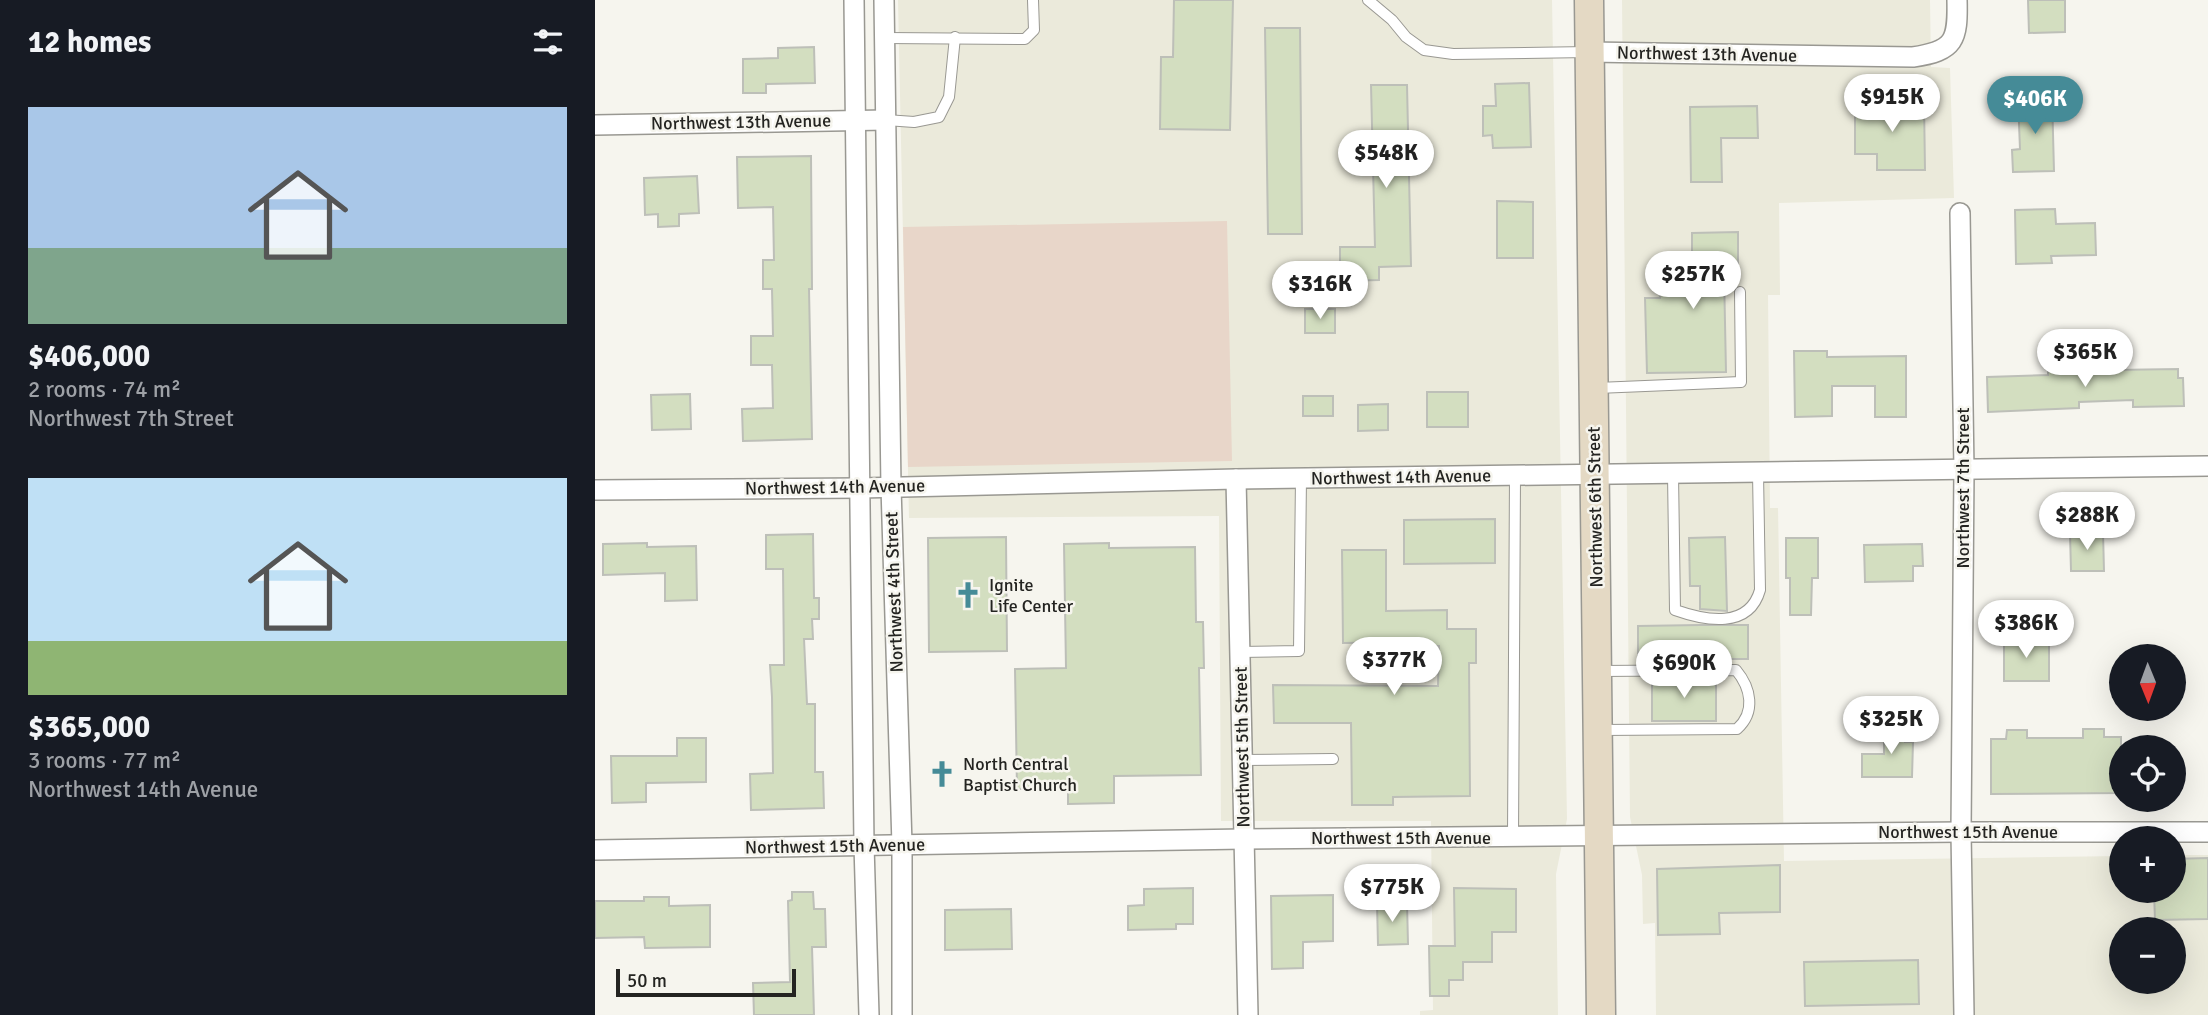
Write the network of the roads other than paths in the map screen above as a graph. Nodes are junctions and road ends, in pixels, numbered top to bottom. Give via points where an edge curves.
1 (854, 0) edge
2 (884, 0) edge
3 (1033, 0) edge
4 (1368, 0) edge
5 (1589, 0) edge
6 (1957, 0) edge
7 (955, 37) junction
8 (885, 38) junction
9 (1589, 52) junction
10 (856, 120) junction
11 (886, 120) junction
12 (595, 125) edge
13 (1960, 213) dead end
14 (1740, 292) dead end
15 (1593, 388) junction
16 (2208, 466) edge
17 (1964, 470) junction
18 (1758, 473) junction
19 (1674, 474) junction
20 (1594, 475) junction
21 (1515, 476) junction
22 (1301, 478) junction
23 (1235, 479) junction
24 (891, 487) junction
25 (861, 488) junction
26 (595, 490) edge
27 (1240, 652) junction
28 (1597, 671) junction
29 (1597, 730) junction
30 (1333, 759) dead end
31 (1242, 760) junction
32 (1961, 832) junction
33 (2208, 832) edge
34 (1513, 837) junction
35 (1598, 837) junction
36 (1244, 839) junction
37 (864, 845) junction
38 (902, 845) junction
39 (595, 850) edge
40 (869, 1015) edge
41 (902, 1015) edge
42 (1248, 1015) edge
43 (1601, 1015) edge
44 (1963, 1015) edge

1 - 10 street, Northwest 4th Street
2 - 8 street, Northwest 4th Street
3 - 7 lane via 1034,30 1024,39
4 - 9 lane via 1424,50 1453,54
5 - 9 main road, Northwest 6th Street
6 - 9 street, Northwest 13th Avenue via 1955,33 1948,48 1936,54
7 - 8 lane
7 - 11 lane via 949,97 939,117 914,122
8 - 11 street, Northwest 4th Street
9 - 15 main road, Northwest 6th Street
10 - 11 street, Northwest 13th Avenue
10 - 12 street, Northwest 13th Avenue
10 - 25 street, Northwest 4th Street
11 - 24 street, Northwest 4th Street
13 - 17 street, Northwest 7th Street
14 - 15 lane via 1741,382
15 - 20 main road, Northwest 6th Street
16 - 17 street, Northwest 14th Avenue
17 - 18 street, Northwest 14th Avenue
17 - 32 street, Northwest 7th Street
18 - 19 street, Northwest 14th Avenue
18 - 19 lane via 1760,590 1747,613 1734,618 1698,618 1675,610
19 - 20 street, Northwest 14th Avenue
20 - 21 street, Northwest 14th Avenue
20 - 28 main road, Northwest 6th Street
21 - 22 street, Northwest 14th Avenue
21 - 34 lane
22 - 23 street, Northwest 14th Avenue
22 - 27 lane via 1299,651
23 - 24 street, Northwest 14th Avenue
23 - 27 street, Northwest 5th Street
24 - 25 street, Northwest 14th Avenue
24 - 38 street, Northwest 4th Street
25 - 26 street, Northwest 14th Avenue
25 - 37 street, Northwest 4th Street
27 - 31 street, Northwest 5th Street
28 - 29 main road, Northwest 6th Street
28 - 29 lane via 1736,670 1747,686 1750,703 1745,722 1737,729
29 - 35 main road, Northwest 6th Street
30 - 31 lane
31 - 36 street, Northwest 5th Street
32 - 33 street, Northwest 15th Avenue
32 - 35 street, Northwest 15th Avenue
32 - 44 street, Northwest 7th Street
34 - 35 street, Northwest 15th Avenue
34 - 36 street, Northwest 15th Avenue
35 - 43 main road, Northwest 6th Street
36 - 38 street, Northwest 15th Avenue
36 - 42 street, Northwest 5th Street
37 - 38 street, Northwest 15th Avenue
37 - 39 street, Northwest 15th Avenue
37 - 40 street, Northwest 4th Street
38 - 41 street, Northwest 4th Street

